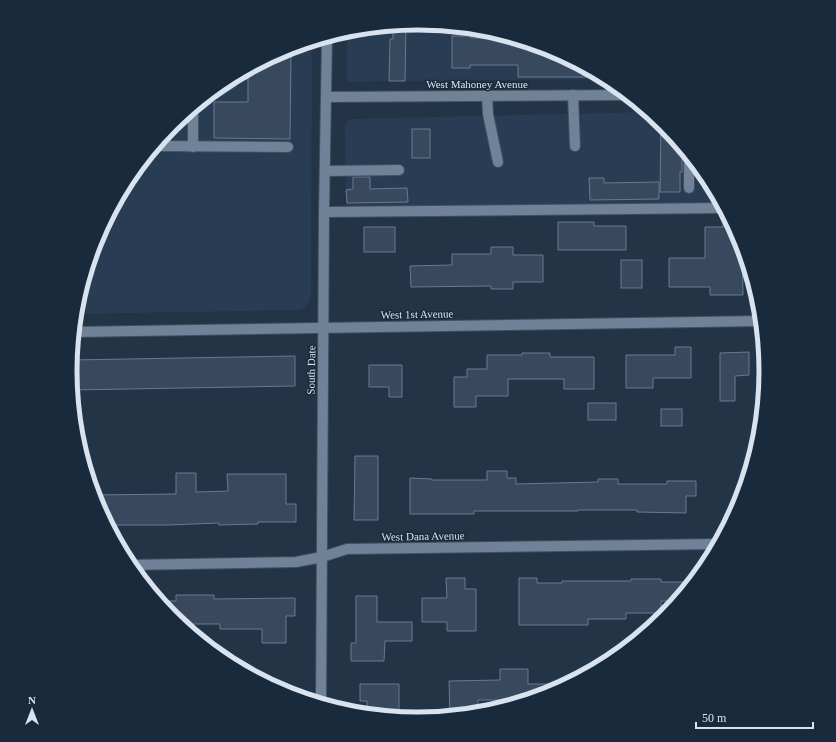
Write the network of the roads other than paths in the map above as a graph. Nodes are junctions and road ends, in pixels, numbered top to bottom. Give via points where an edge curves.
1 (327, 43) edge
2 (574, 95) junction
3 (619, 95) edge
4 (487, 96) junction
5 (326, 97) junction
6 (193, 115) edge
7 (162, 146) edge
8 (575, 146) dead end
9 (193, 147) junction
10 (288, 147) dead end
11 (498, 162) dead end
12 (689, 163) edge
13 (325, 170) junction
14 (399, 170) dead end
15 (690, 188) dead end
16 (717, 208) edge
17 (324, 212) junction
18 (755, 321) edge
19 (324, 327) junction
20 (79, 332) edge
21 (712, 544) edge
22 (322, 557) junction
23 (137, 565) edge
24 (321, 698) edge

1 - 5 street, South Date
2 - 3 street, West Mahoney Avenue
2 - 4 street, West Mahoney Avenue
2 - 8 street
4 - 5 street, West Mahoney Avenue
4 - 11 street
5 - 13 street, South Date
6 - 9 street
7 - 9 street
9 - 10 street
12 - 15 street
13 - 14 street
13 - 17 street, South Date
16 - 17 street
17 - 19 street, South Date
18 - 19 street, West 1st Avenue
19 - 20 street, West 1st Avenue
19 - 22 street, South Date
21 - 22 street, West Dana Avenue via 347,549
22 - 23 street, West Dana Avenue via 296,562
22 - 24 street, South Date

